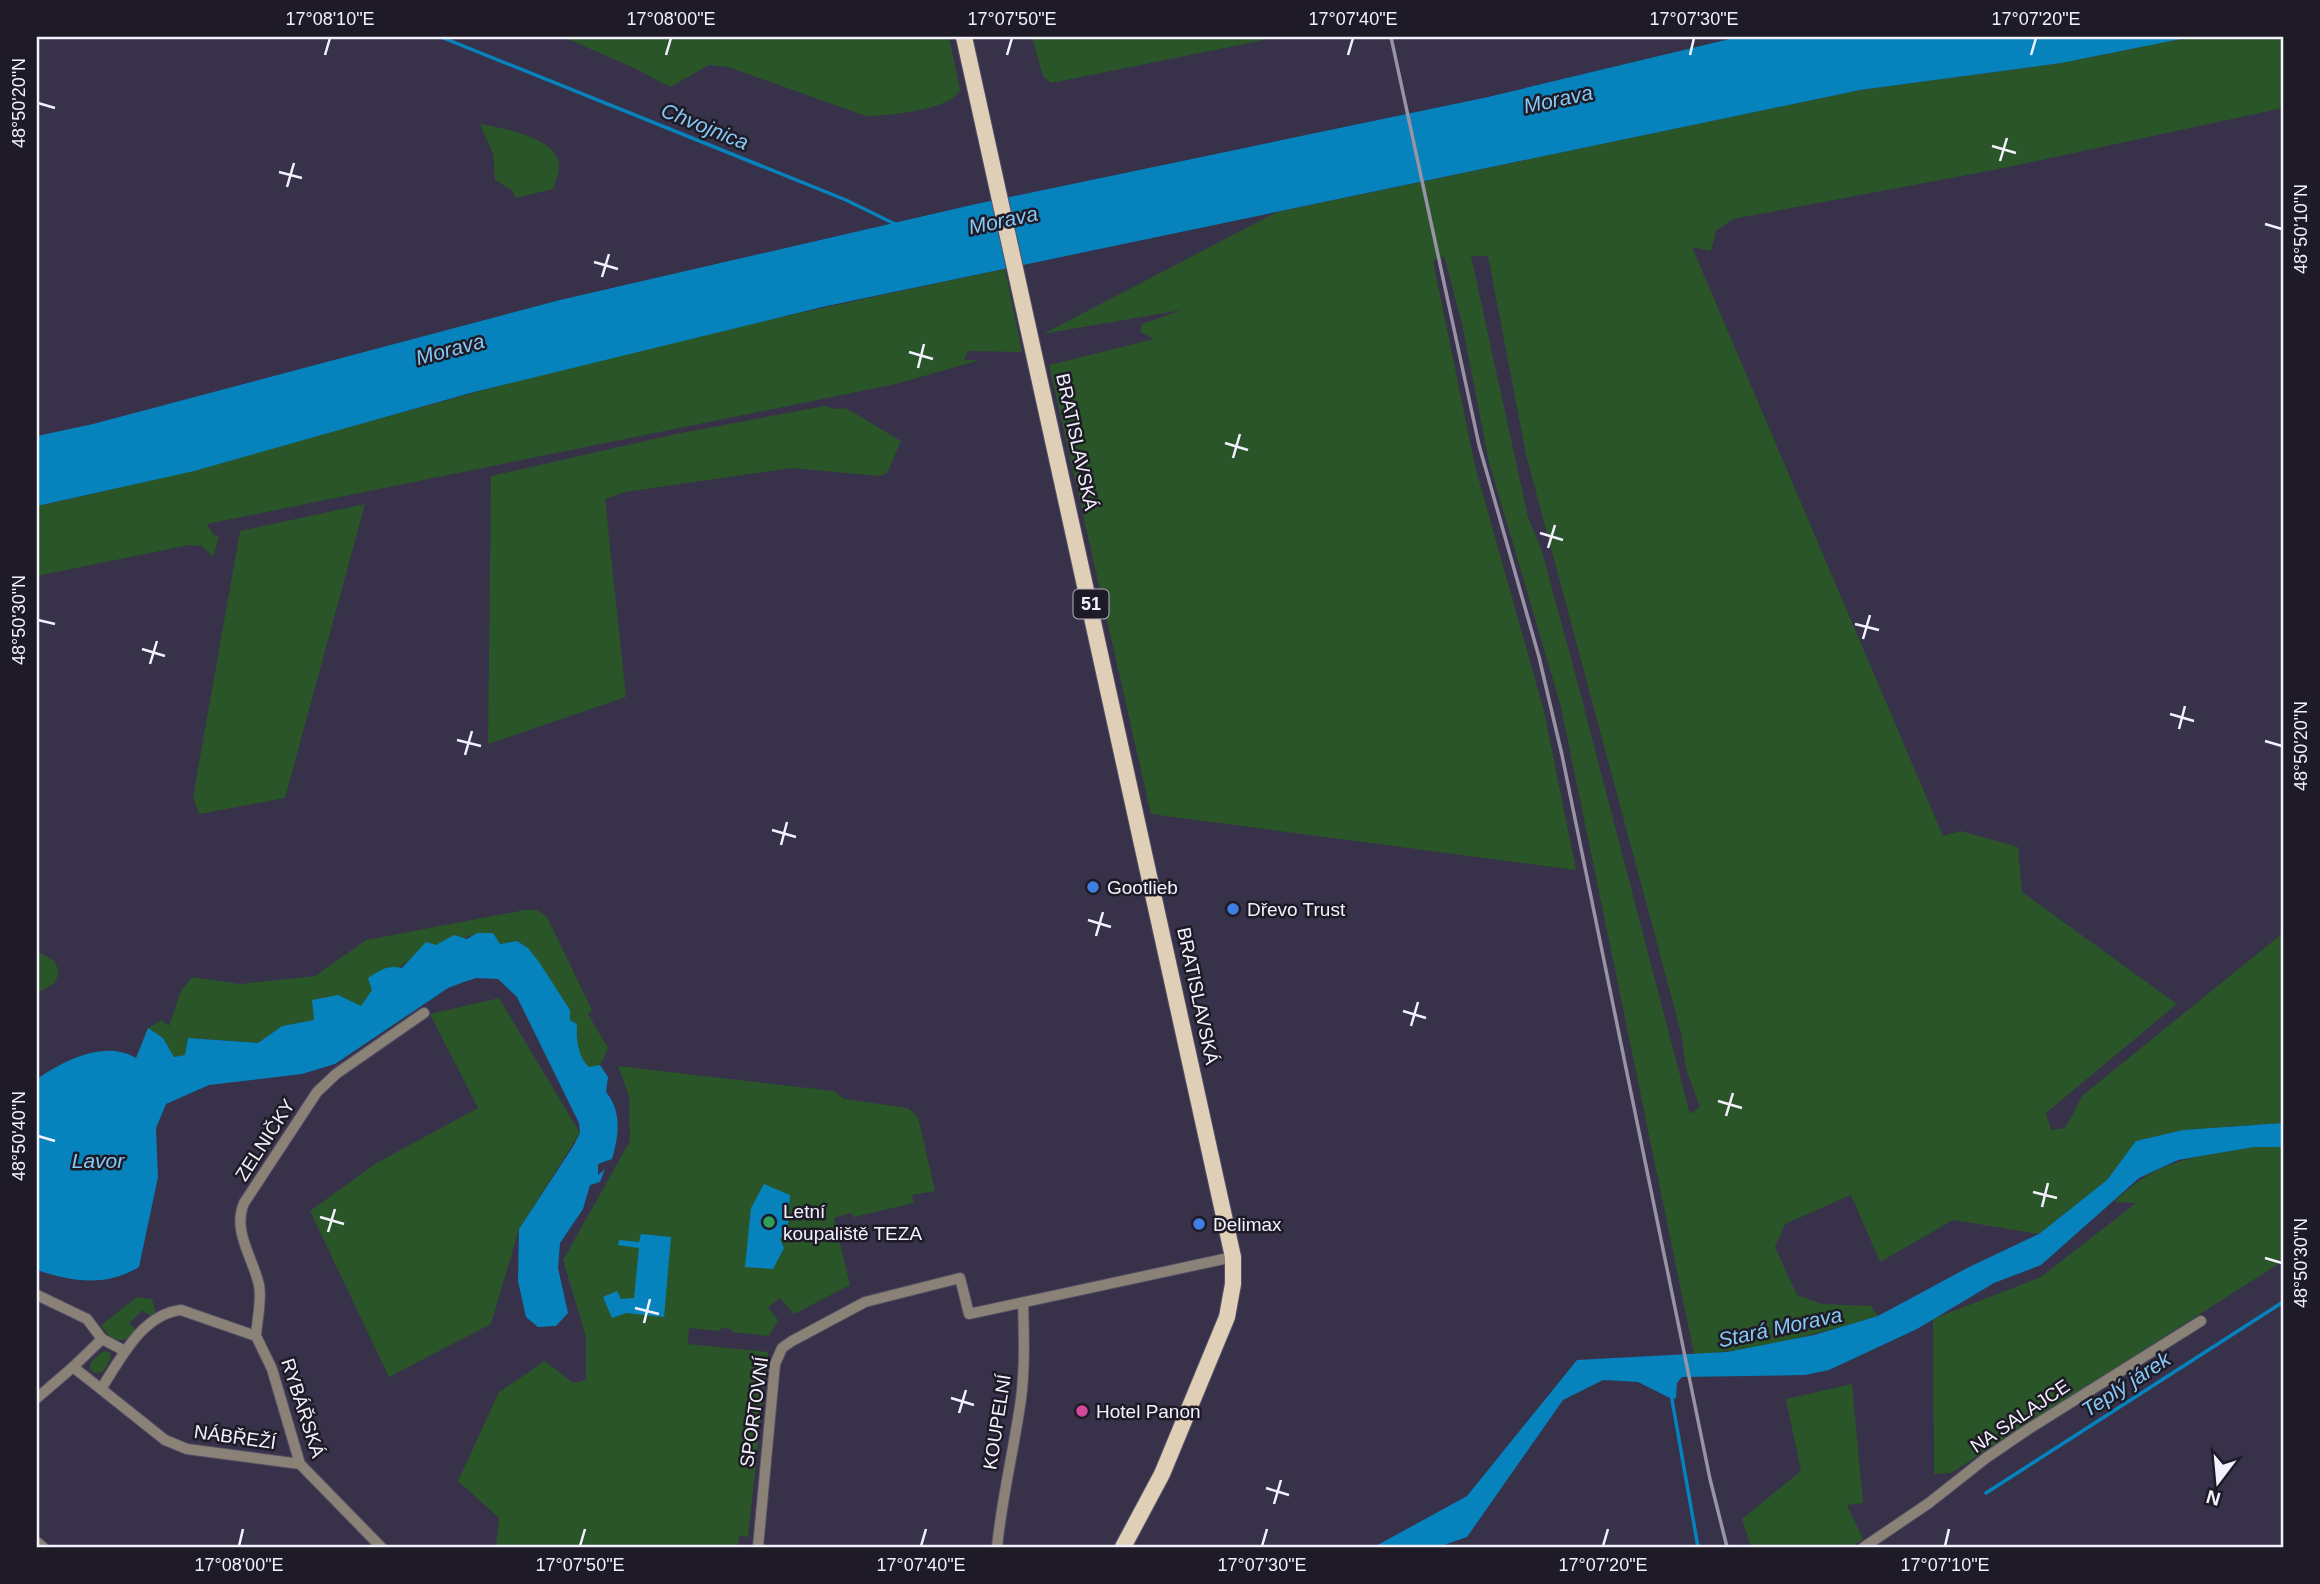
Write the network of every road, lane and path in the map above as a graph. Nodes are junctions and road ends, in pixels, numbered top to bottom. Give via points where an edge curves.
1 (964, 37) edge
2 (424, 1013) dead end
3 (1233, 1257) junction
4 (37, 1295) edge
5 (1023, 1303) junction
6 (2201, 1321) dead end
7 (256, 1336) junction
8 (102, 1339) junction
9 (125, 1352) junction
10 (73, 1367) junction
11 (100, 1389) junction
12 (37, 1398) edge
13 (300, 1464) junction
14 (37, 1542) edge
15 (43, 1547) edge
16 (381, 1547) edge
17 (758, 1547) edge
18 (997, 1547) edge
19 (1123, 1547) edge
20 (1864, 1547) edge

1 - 3 main road, BRATISLAVSKÁ / 51
2 - 7 street, ZELNIČKY via 317,1092 244,1203 241,1230 259,1287
3 - 5 street
3 - 19 main road, BRATISLAVSKÁ / 51 via 1227,1317 1163,1474
4 - 8 street via 87,1319
5 - 17 street, SPORTOVNÍ via 969,1314 960,1278 865,1302 782,1348 775,1364
5 - 18 street, KOUPELNÍ via 1021,1398 1002,1492
6 - 20 street, NA SALAJCE via 2026,1430
7 - 9 street via 181,1310 168,1311 146,1327
7 - 13 street, RYBÁŘSKÁ via 272,1369
8 - 9 street
8 - 10 street
9 - 11 street
10 - 11 street, NÁBŘEŽÍ
10 - 12 street
11 - 13 street, NÁBŘEŽÍ via 165,1440 187,1449
13 - 16 street, RYBÁŘSKÁ
14 - 15 street

